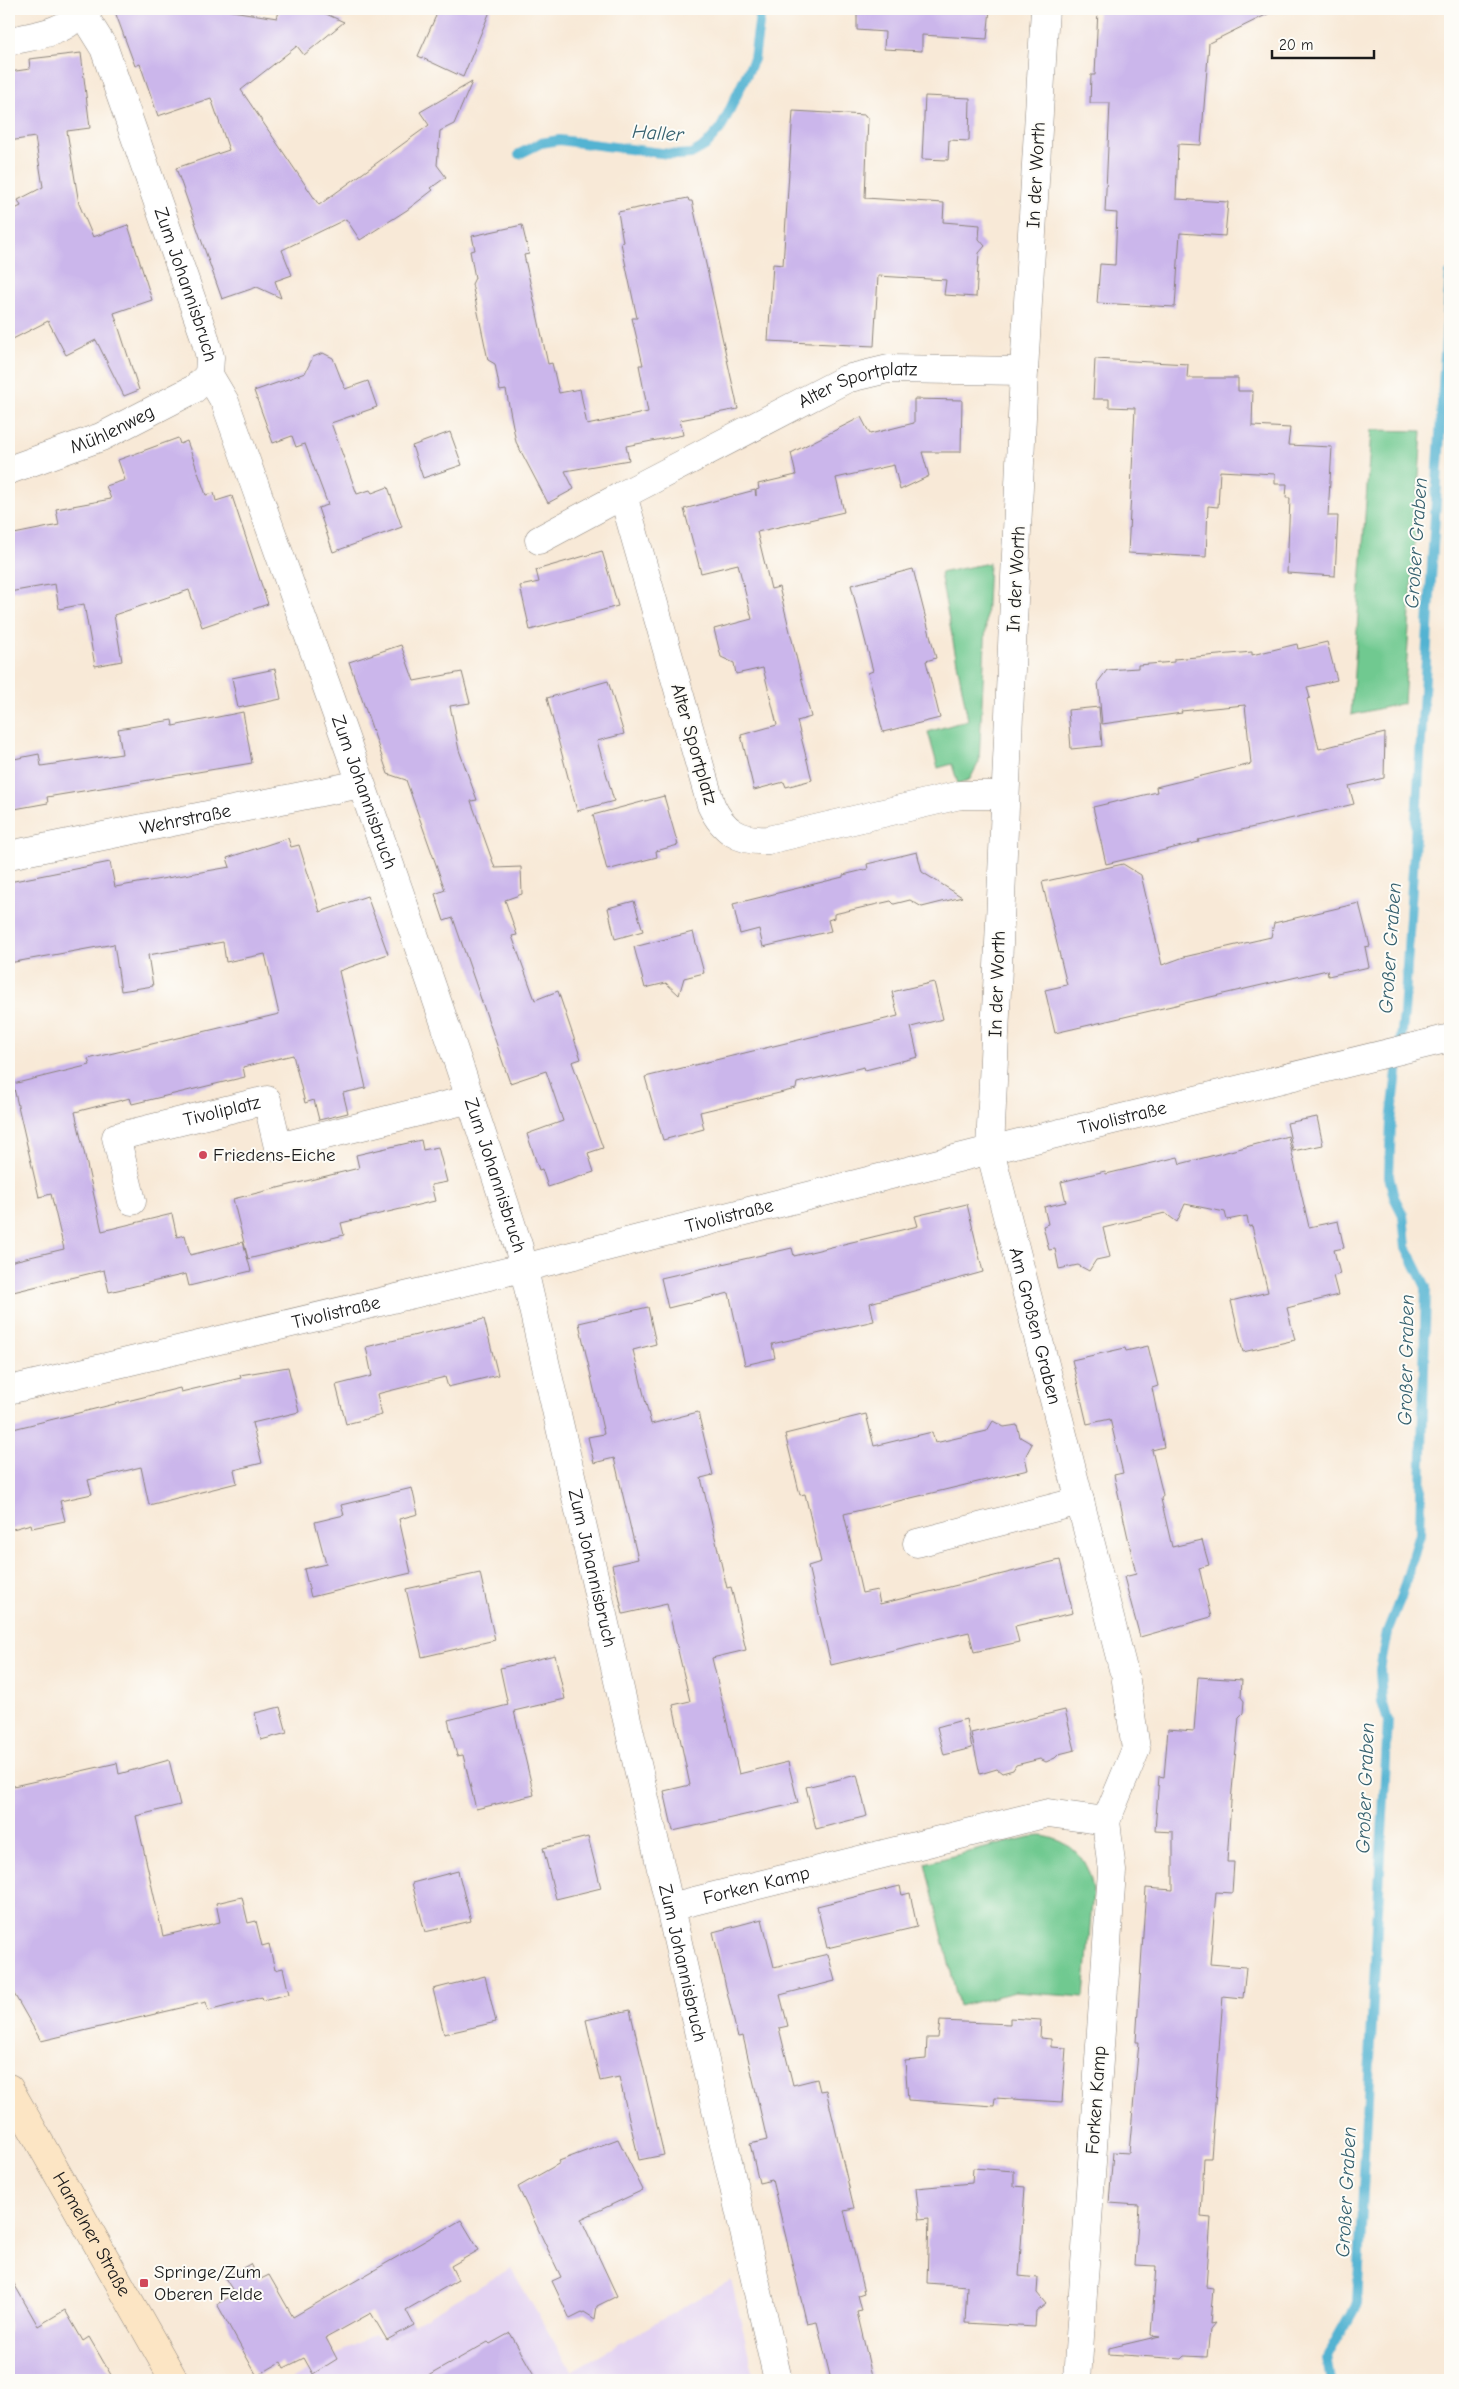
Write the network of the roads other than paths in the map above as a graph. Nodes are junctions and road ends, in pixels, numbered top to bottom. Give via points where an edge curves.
1 (1045, 9) edge
2 (81, 10) edge
3 (9, 41) edge
4 (1024, 371) junction
5 (209, 375) junction
6 (9, 470) edge
7 (623, 495) junction
8 (539, 540) dead end
9 (361, 784) junction
10 (1005, 795) junction
11 (9, 855) edge
12 (1450, 1038) edge
13 (471, 1099) junction
14 (990, 1150) junction
15 (132, 1201) dead end
16 (523, 1268) junction
17 (9, 1390) edge
18 (1080, 1501) junction
19 (917, 1543) dead end
20 (1125, 1675) joint
21 (1106, 1821) junction
22 (670, 1907) junction
23 (9, 2088) edge
24 (174, 2380) edge
25 (778, 2380) edge
26 (1077, 2380) edge

1 - 4 street, In der Worth
2 - 3 street via 64,26
2 - 5 street, Zum Johannisbruch via 104,48 204,335 210,357
4 - 7 street, Alter Sportplatz via 888,369 846,379
4 - 10 street, In der Worth
5 - 6 street, Mühlenweg via 194,389 101,437
5 - 9 street, Zum Johannisbruch via 225,402
7 - 8 street, Alter Sportplatz
7 - 10 street, Alter Sportplatz via 711,805 724,827 745,839 768,840 960,795
9 - 11 street, Wehrstraße
9 - 13 street, Zum Johannisbruch
10 - 14 street, In der Worth
12 - 14 street, Tivolistraße
13 - 15 street, Tivoliplatz via 278,1147 266,1100 116,1137
13 - 16 street, Zum Johannisbruch
14 - 16 street, Tivolistraße
14 - 18 street, Am Großen Graben
16 - 17 street, Tivolistraße
16 - 22 street, Zum Johannisbruch
18 - 19 street
18 - 20 street, Am Großen Graben
20 - 21 street, Forken Kamp via 1136,1749
21 - 22 street, Forken Kamp via 1048,1812
21 - 26 street, Forken Kamp via 1112,1871
22 - 25 street, Zum Johannisbruch
23 - 24 street, Hamelner Straße

